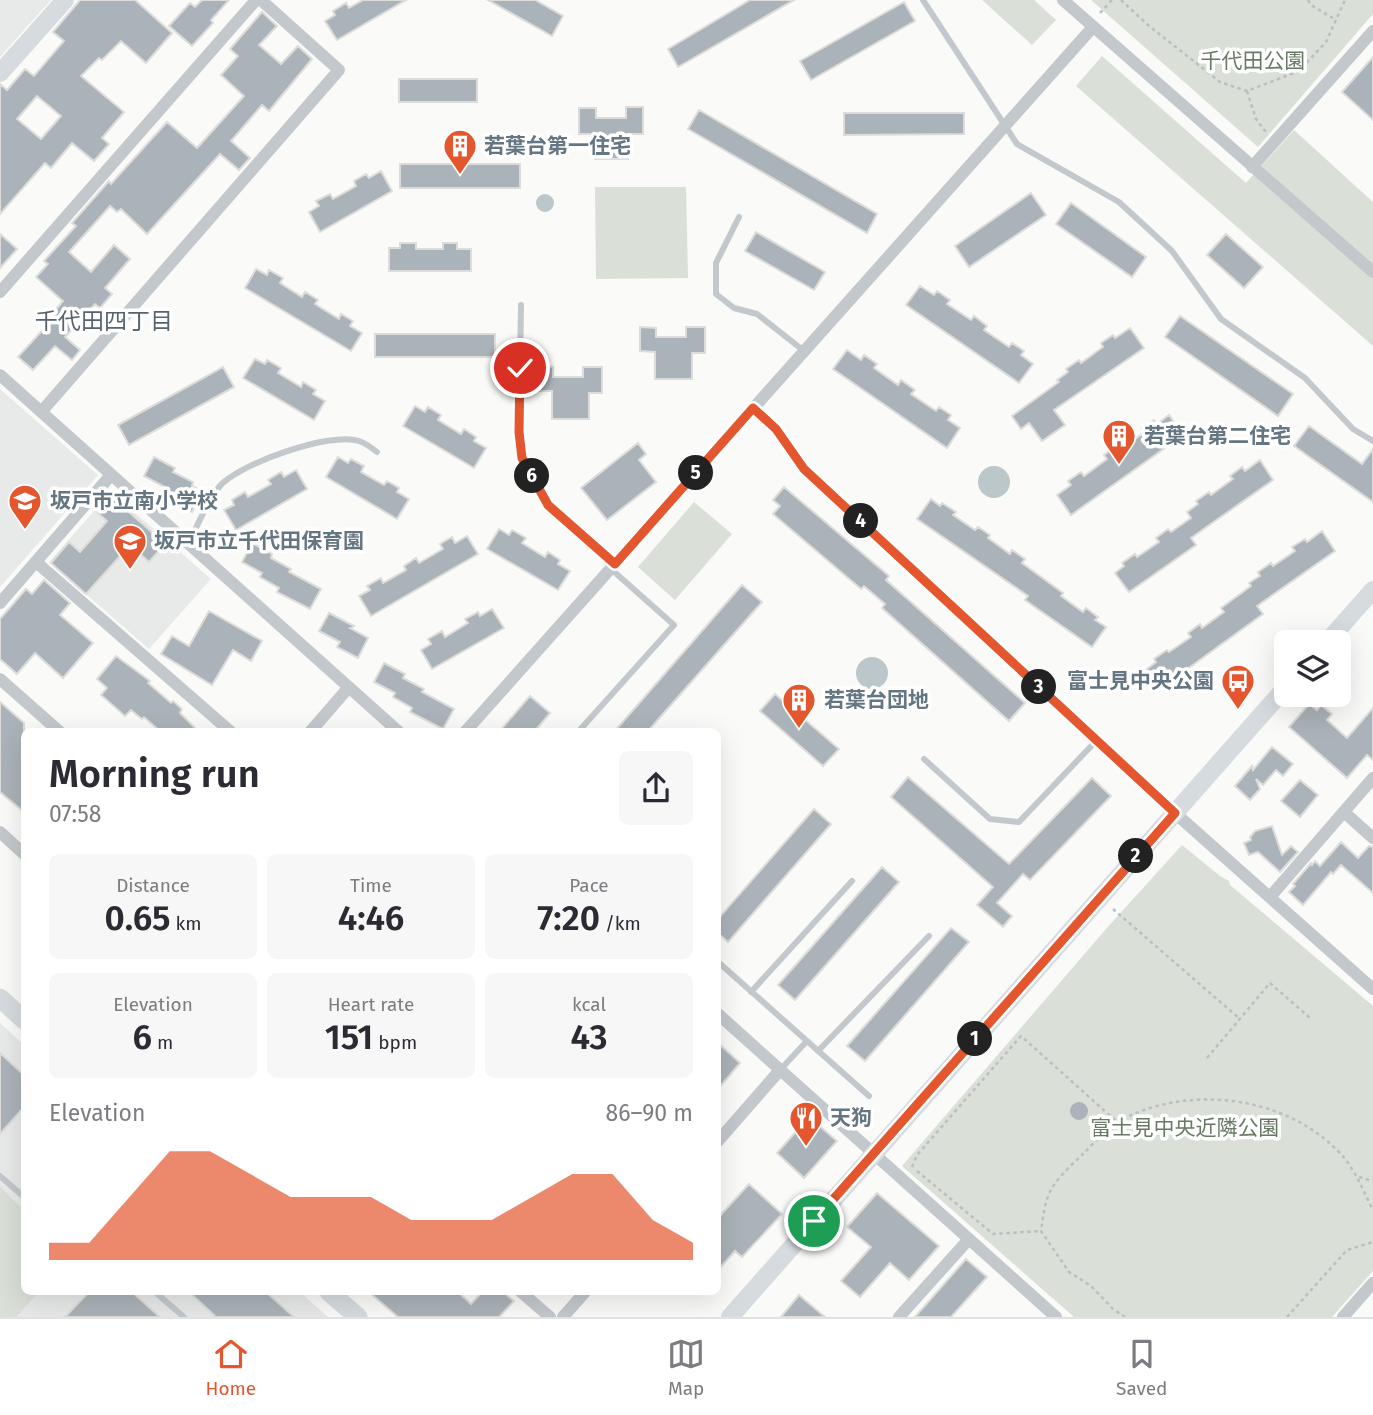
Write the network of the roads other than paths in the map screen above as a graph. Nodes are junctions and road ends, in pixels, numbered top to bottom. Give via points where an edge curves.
1 (65, 0) edge
2 (258, 0) edge
3 (923, 0) edge
4 (1063, 0) edge
5 (1092, 26) junction
6 (1373, 31) edge
7 (0, 73) edge
8 (1005, 126) junction
9 (1252, 167) junction
10 (739, 217) dead end
11 (1373, 272) edge
12 (0, 292) edge
13 (521, 305) dead end
14 (804, 351) junction
15 (0, 375) edge
16 (753, 408) junction
17 (42, 411) junction
18 (1373, 441) edge
19 (377, 452) dead end
20 (111, 475) junction
21 (188, 543) junction
22 (36, 562) junction
23 (613, 566) junction
24 (1373, 590) edge
25 (0, 603) edge
26 (1337, 630) edge
27 (0, 679) edge
28 (349, 687) junction
29 (1274, 701) edge
30 (55, 728) edge
31 (226, 728) edge
32 (313, 728) edge
33 (395, 728) edge
34 (470, 728) edge
35 (582, 728) edge
36 (1097, 741) junction
37 (924, 759) dead end
38 (1373, 778) edge
39 (1344, 812) junction
40 (1175, 813) junction
41 (0, 832) edge
42 (1373, 838) edge
43 (21, 851) edge
44 (852, 881) dead end
45 (1270, 897) junction
46 (929, 936) dead end
47 (721, 965) edge
48 (1373, 989) edge
49 (751, 992) junction
50 (0, 999) edge
51 (21, 1017) edge
52 (721, 1017) edge
53 (807, 1041) junction
54 (818, 1051) junction
55 (780, 1070) junction
56 (869, 1096) dead end
57 (721, 1138) edge
58 (873, 1152) junction
59 (0, 1176) edge
60 (21, 1194) edge
61 (969, 1239) junction
62 (1371, 1289) edge
63 (158, 1295) edge
64 (338, 1295) edge
65 (524, 1295) edge
66 (582, 1295) edge
67 (184, 1317) edge
68 (358, 1317) edge
69 (550, 1317) edge
70 (562, 1317) edge
71 (730, 1317) edge
72 (899, 1317) edge
73 (1056, 1317) edge
74 (1343, 1317) edge

1 - 7 street
2 - 12 street
2 - 17 street via 339,70
3 - 8 lane
4 - 5 street
5 - 8 street
5 - 9 street
6 - 9 street
8 - 14 street
8 - 18 lane via 1017,144 1119,202 1172,251 1221,319 1305,378 1353,429
9 - 11 street
10 - 14 lane via 716,263 716,294 734,308 757,314
13 - 23 lane via 522,458 548,505
14 - 16 street
15 - 17 street
16 - 23 street
16 - 36 street via 776,429 804,469
17 - 20 street
19 - 21 lane via 358,440 316,443 244,469 220,486
20 - 21 street
20 - 22 street
21 - 28 street
22 - 25 street
22 - 31 street
23 - 34 street
23 - 35 lane via 674,625
24 - 26 street
27 - 30 street
28 - 32 street
28 - 33 street
29 - 40 street
36 - 37 lane via 1018,822 990,818
36 - 40 street
38 - 39 street
39 - 42 street
39 - 45 street
40 - 45 street
40 - 58 street
41 - 43 street
44 - 49 lane
45 - 48 street
46 - 54 lane
47 - 49 lane
49 - 53 lane
50 - 51 main road
52 - 55 street
53 - 54 lane
53 - 55 lane
54 - 56 lane
55 - 57 street
55 - 58 street
58 - 61 street
58 - 71 street
59 - 60 lane
61 - 72 street
61 - 73 street
62 - 74 street
63 - 67 lane
64 - 68 main road
65 - 69 street
66 - 70 street

